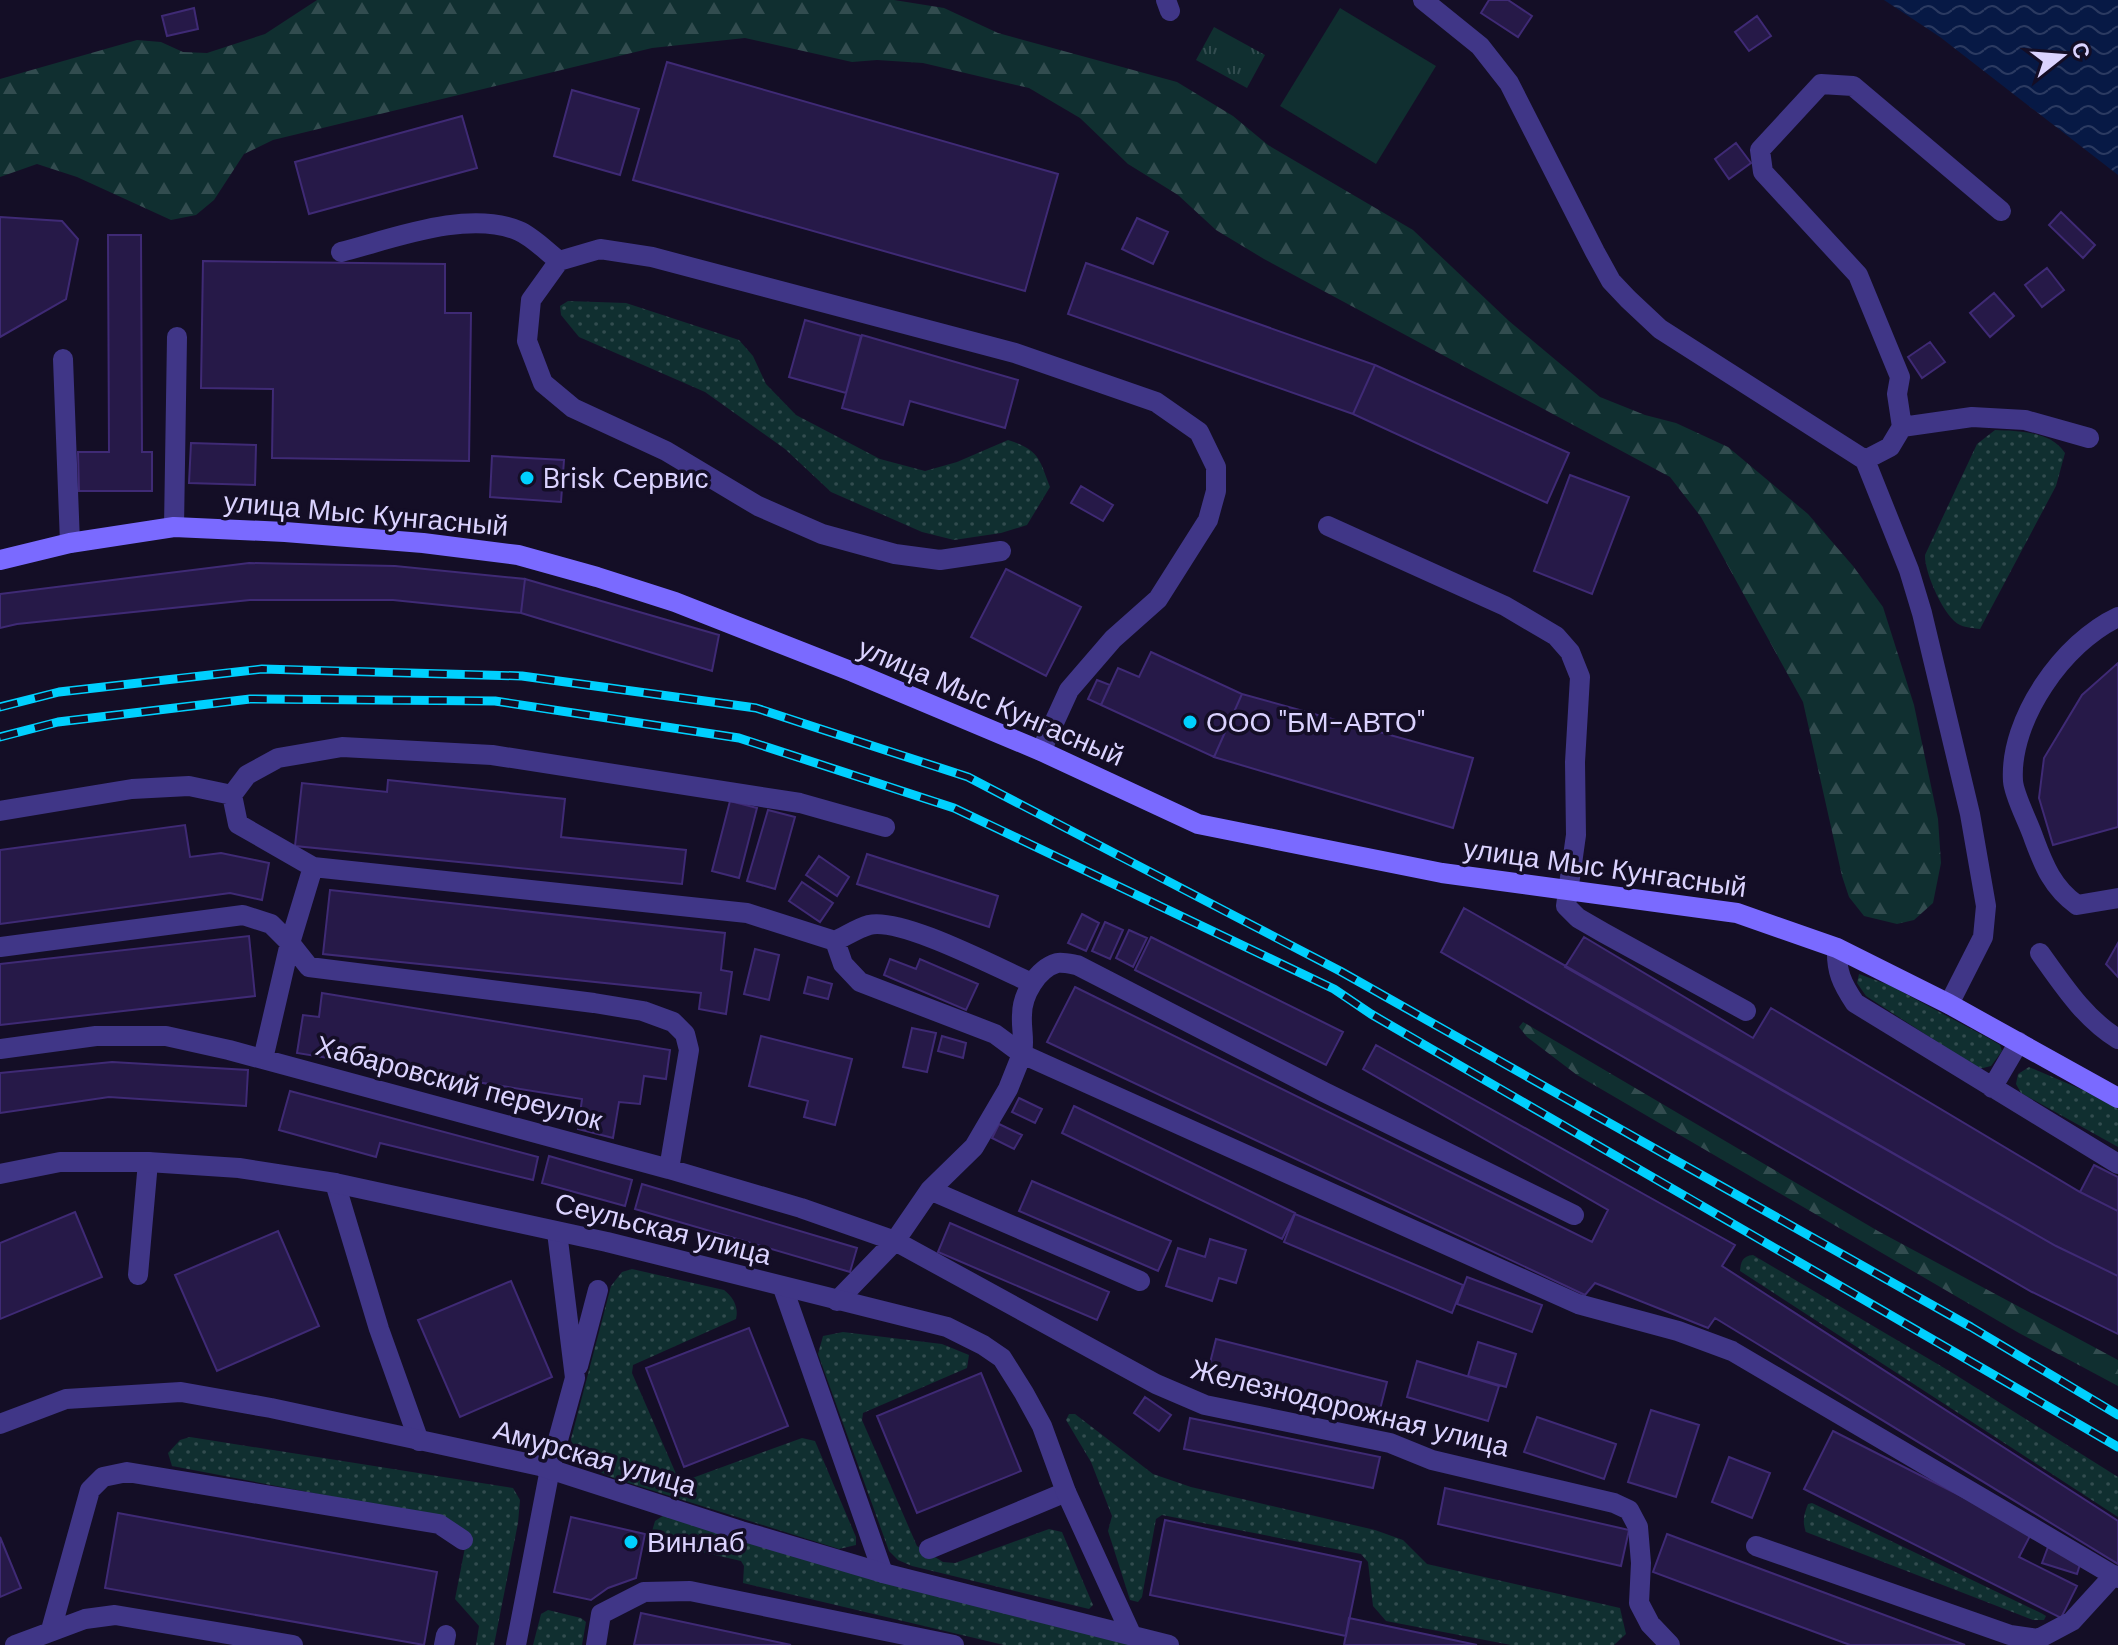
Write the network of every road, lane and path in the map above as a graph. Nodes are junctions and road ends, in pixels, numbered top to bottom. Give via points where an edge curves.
1 (1423, 0) edge
2 (2001, 211) dead end
3 (341, 252) dead end
4 (559, 261) junction
5 (177, 337) dead end
6 (63, 359) dead end
7 (1902, 427) junction
8 (2089, 438) dead end
9 (1865, 460) junction
10 (1328, 526) dead end
11 (174, 527) junction
12 (70, 543) junction
13 (1001, 551) dead end
14 (0, 560) edge
15 (2118, 617) edge
16 (1041, 751) junction
17 (232, 795) junction
18 (0, 811) edge
19 (885, 827) dead end
20 (313, 867) junction
21 (1569, 888) junction
22 (2118, 898) edge
23 (835, 941) junction
24 (290, 943) junction
25 (0, 947) edge
26 (1837, 948) junction
27 (2040, 953) dead end
28 (1032, 983) junction
29 (1949, 1004) junction
30 (1746, 1011) dead end
31 (2118, 1039) edge
32 (2019, 1042) junction
33 (0, 1049) edge
34 (1022, 1054) junction
35 (263, 1059) junction
36 (1992, 1088) junction
37 (2118, 1098) edge
38 (148, 1162) junction
39 (2118, 1164) edge
40 (669, 1169) junction
41 (0, 1174) edge
42 (335, 1183) junction
43 (930, 1190) junction
44 (1574, 1215) dead end
45 (557, 1232) junction
46 (895, 1241) junction
47 (138, 1275) dead end
48 (1140, 1281) dead end
49 (783, 1288) junction
50 (598, 1290) dead end
51 (837, 1301) junction
52 (575, 1378) junction
53 (0, 1424) edge
54 (419, 1441) junction
55 (550, 1469) junction
56 (1066, 1492) junction
57 (463, 1540) dead end
58 (1756, 1546) dead end
59 (929, 1549) dead end
60 (883, 1573) junction
61 (2116, 1577) edge
62 (51, 1630) junction
63 (1131, 1634) junction
64 (2042, 1642) edge
65 (15, 1645) edge
66 (293, 1645) edge
67 (516, 1645) edge
68 (596, 1645) edge
69 (954, 1645) edge
70 (1169, 1645) edge
71 (1670, 1645) edge

1 - 9 street via 1480,46 1509,83 1600,262 1628,299 1660,329
2 - 7 street via 1853,86 1821,84 1760,150 1763,172 1858,275 1900,377
3 - 4 street via 458,223 483,224 520,231
4 - 13 street via 531,300 527,341 543,383 573,408 822,534 940,560
4 - 16 street via 600,249 652,257 1015,353 1156,402 1199,432 1216,467 1208,520 1158,599 1113,639 1069,690
5 - 11 street
6 - 12 street
7 - 8 street via 1972,417 2025,420
7 - 9 street via 1890,447
9 - 29 street via 1922,613 1970,814 1986,906 1983,937
10 - 21 street via 1505,606 1556,636 1570,652 1580,677 1576,835
11 - 12 street, улица Мыс Кунгасный
11 - 16 street, улица Мыс Кунгасный via 518,555 675,602
12 - 14 street, улица Мыс Кунгасный
15 - 22 street via 2069,651 2032,706 2015,744 2012,784 2052,881 2063,895 2077,905
16 - 21 street, улица Мыс Кунгасный via 1198,824 1442,873
17 - 18 street via 189,786 132,789
17 - 19 street via 247,775 278,758 342,747 492,755 800,803
17 - 20 street via 238,824
20 - 23 street via 747,913
20 - 24 street
21 - 26 street, улица Мыс Кунгасный via 1737,913
21 - 30 street via 1566,906 1578,918
23 - 28 street via 870,925 891,925
23 - 34 street via 843,964 860,982 995,1034
24 - 25 street via 271,924 243,915
24 - 35 street
24 - 40 street via 309,967 594,1003 673,1022 685,1034 689,1050
26 - 29 street, улица Мыс Кунгасный
26 - 36 street via 1836,968 1855,1003
27 - 31 street via 2074,1000
28 - 34 street via 1021,1013
28 - 44 street via 1058,963 1077,965
29 - 32 street, улица Мыс Кунгасный
32 - 36 street
32 - 37 street, улица Мыс Кунгасный
33 - 35 street, Хабаровский переулок via 96,1036 166,1036
34 - 43 street via 974,1147
34 - 61 street via 1578,1304 1732,1351
35 - 40 street, Хабаровский переулок
36 - 39 street
38 - 41 street, Сеульская улица via 60,1162
38 - 42 street, Сеульская улица via 239,1168
38 - 47 street
40 - 46 street, Хабаровский переулок
42 - 45 street, Сеульская улица
42 - 54 street
43 - 46 street
43 - 48 street
45 - 49 street, Сеульская улица
45 - 52 street
46 - 51 street
46 - 71 street, Железнодорожная улица via 1156,1384 1205,1405 1390,1443 1432,1460 1629,1510 1638,1527 1639,1603
49 - 51 street, Сеульская улица
49 - 60 street
50 - 52 street
51 - 56 street, Сеульская улица via 947,1327 1002,1358 1042,1426
52 - 55 street
53 - 54 street, Амурская улица via 66,1399 181,1392
54 - 55 street, Амурская улица
55 - 60 street, Амурская улица
55 - 67 street
56 - 59 street
56 - 63 street, Сеульская улица
57 - 62 street via 439,1524 127,1472 103,1477 90,1490
58 - 64 street
60 - 63 street, Амурская улица
61 - 64 street via 2072,1621
62 - 65 street
62 - 66 street via 115,1615
63 - 70 street, Амурская улица
68 - 69 street via 601,1614 644,1592 690,1591

